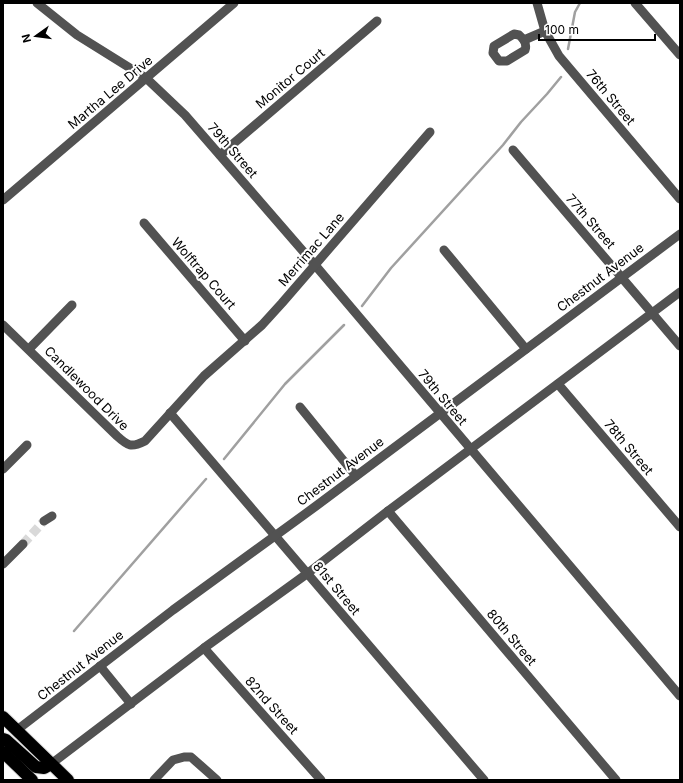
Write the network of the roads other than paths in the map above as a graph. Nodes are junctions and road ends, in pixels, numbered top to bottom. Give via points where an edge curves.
1 (37, 3) edge
2 (234, 3) edge
3 (537, 3) edge
4 (635, 3) edge
5 (376, 21) dead end
6 (545, 31) junction
7 (524, 40) dead end
8 (680, 55) edge
9 (146, 78) junction
10 (430, 132) dead end
11 (514, 150) dead end
12 (220, 154) junction
13 (680, 199) edge
14 (3, 200) edge
15 (144, 222) dead end
16 (680, 234) edge
17 (444, 250) dead end
18 (315, 265) junction
19 (622, 277) junction
20 (680, 292) edge
21 (72, 305) dead end
22 (652, 313) junction
23 (3, 324) edge
24 (244, 340) junction
25 (680, 346) edge
26 (29, 349) junction
27 (526, 349) junction
28 (204, 376) joint
29 (558, 384) junction
30 (300, 407) dead end
31 (170, 413) junction
32 (440, 413) junction
33 (27, 445) dead end
34 (470, 449) junction
35 (3, 469) edge
36 (356, 476) junction
37 (388, 511) junction
38 (52, 516) dead end
39 (44, 521) tunnel mouth
40 (680, 527) edge
41 (275, 535) junction
42 (23, 544) tunnel mouth
43 (3, 564) edge
44 (308, 573) junction
45 (204, 648) junction
46 (100, 666) junction
47 (680, 696) edge
48 (131, 704) junction
49 (3, 717) edge
50 (17, 730) junction
51 (3, 739) edge
52 (3, 752) edge
53 (52, 764) junction
54 (32, 780) edge
55 (68, 780) edge
56 (154, 780) edge
57 (217, 780) edge
58 (321, 780) edge
59 (484, 780) edge
60 (616, 780) edge

1 - 9 street, 79th Street via 77,35
2 - 9 street, Martha Lee Drive
3 - 6 street, 76th Street
4 - 8 street
5 - 12 street, Monitor Court
6 - 7 street
6 - 13 street, 76th Street via 559,56
9 - 12 street, 79th Street via 185,115
9 - 14 street, Martha Lee Drive
10 - 18 street, Merrimac Lane
11 - 19 street, 77th Street
12 - 18 street, 79th Street
15 - 24 street, Wolftrap Court
16 - 19 street, Chestnut Avenue
17 - 27 street
18 - 24 street, Merrimac Lane via 262,325
18 - 32 street, 79th Street
19 - 22 street, 77th Street
19 - 27 street, Chestnut Avenue
20 - 22 street
21 - 26 street
22 - 25 street, 77th Street
22 - 29 street
23 - 26 street, Candlewood Drive
24 - 28 street, Merrimac Lane
26 - 31 street, Candlewood Drive via 126,444 136,446 145,441
27 - 32 street, Chestnut Avenue
28 - 31 street, Candlewood Drive
29 - 34 street
29 - 40 street, 78th Street
30 - 36 street
31 - 41 street, 81st Street
32 - 34 street, 79th Street
32 - 36 street, Chestnut Avenue
33 - 35 street
34 - 37 street
34 - 47 street, 79th Street
36 - 41 street, Chestnut Avenue
37 - 44 street
37 - 60 street, 80th Street
38 - 39 street
41 - 44 street, 81st Street
41 - 46 street, Chestnut Avenue
42 - 43 street
44 - 45 street
44 - 59 street, 81st Street
45 - 48 street
45 - 58 street, 82nd Street
46 - 48 street
46 - 50 street, Chestnut Avenue
48 - 53 street
49 - 50 highway
50 - 53 highway
51 - 53 highway via 36,768
52 - 54 highway
53 - 55 highway
56 - 57 street via 173,760 190,757

